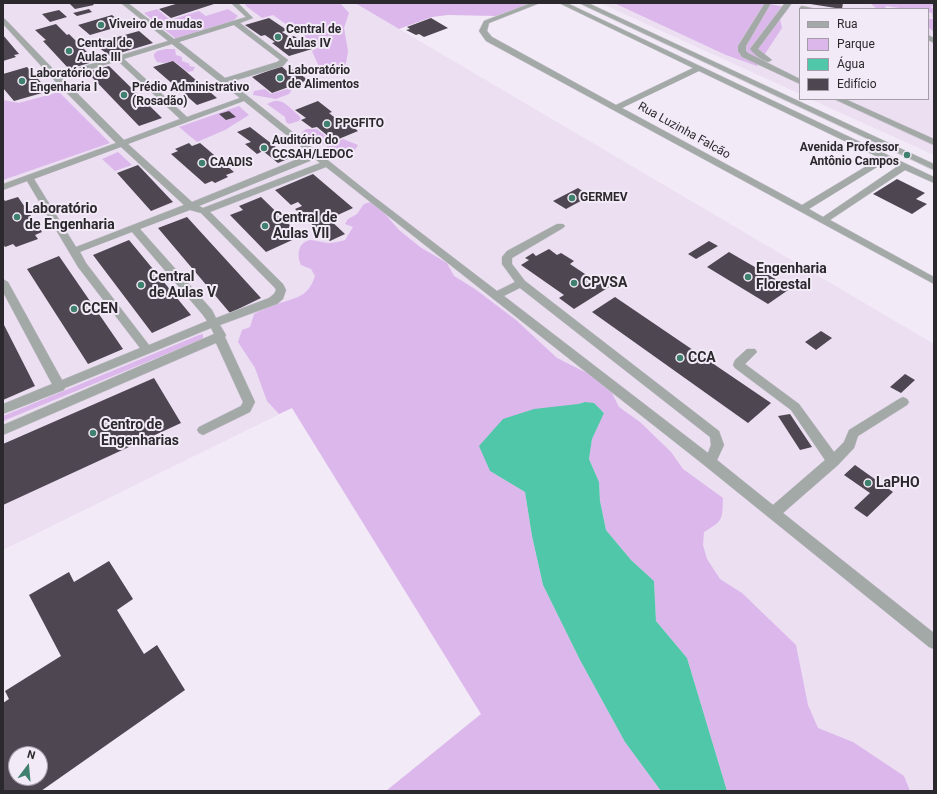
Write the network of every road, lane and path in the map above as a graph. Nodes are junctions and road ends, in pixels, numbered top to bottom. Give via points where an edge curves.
1 (124, 3) edge
2 (538, 3) edge
3 (562, 3) edge
4 (582, 3) edge
5 (768, 3) edge
6 (789, 3) edge
7 (232, 4) edge
8 (3, 20) edge
9 (235, 23) junction
10 (173, 42) junction
11 (757, 53) junction
12 (745, 55) junction
13 (119, 58) junction
14 (700, 68) junction
15 (799, 74) edge
16 (56, 77) junction
17 (224, 80) junction
18 (799, 82) edge
19 (246, 98) junction
20 (840, 100) edge
21 (860, 100) edge
22 (616, 108) junction
23 (808, 108) junction
24 (795, 114) junction
25 (831, 119) junction
26 (186, 120) junction
27 (821, 126) junction
28 (934, 132) edge
29 (934, 142) edge
30 (122, 144) junction
31 (316, 155) junction
32 (887, 157) junction
33 (328, 163) junction
34 (904, 166) junction
35 (934, 167) edge
36 (29, 177) junction
37 (934, 180) edge
38 (248, 182) junction
39 (3, 187) edge
40 (257, 191) junction
41 (188, 204) junction
42 (803, 210) junction
43 (204, 211) junction
44 (823, 221) junction
45 (560, 226) dead end
46 (134, 228) junction
47 (74, 251) junction
48 (934, 281) edge
49 (3, 282) edge
50 (521, 283) junction
51 (496, 296) junction
52 (213, 323) junction
53 (219, 338) junction
54 (147, 350) junction
55 (751, 352) dead end
56 (60, 387) junction
57 (903, 402) dead end
58 (3, 409) edge
59 (3, 430) edge
60 (203, 430) dead end
61 (709, 461) junction
62 (833, 461) junction
63 (773, 513) junction
64 (934, 642) edge

1 - 10 street
2 - 22 street, Rua Luzinha Falcão via 486,22 483,30 489,39
3 - 14 street
4 - 23 street
5 - 12 street via 742,46
6 - 11 street via 754,48
7 - 9 street via 250,17
8 - 16 street
9 - 10 street
9 - 17 street via 284,60 280,64
10 - 13 street
10 - 17 street
11 - 12 street
11 - 15 street
12 - 18 street
13 - 16 street
13 - 26 street
14 - 22 street
14 - 24 street
16 - 30 street
17 - 19 street
19 - 26 street
19 - 31 street
20 - 29 street
21 - 28 street
22 - 42 street, Rua Luzinha Falcão
23 - 24 street
23 - 25 street
24 - 27 street
25 - 27 street
25 - 35 street
26 - 30 street
27 - 32 street
30 - 36 street
30 - 41 street
31 - 33 street
31 - 38 street
32 - 34 street
32 - 42 street
33 - 40 street
33 - 51 street
34 - 37 street
34 - 44 street
36 - 39 street
36 - 47 street
38 - 40 street
38 - 41 street
40 - 43 street
41 - 43 street via 199,211
41 - 46 street
42 - 44 street, Rua Luzinha Falcão
43 - 52 street via 279,286 280,290 273,301
44 - 48 street, Rua Luzinha Falcão
45 - 50 street via 507,257 508,264
46 - 47 street
46 - 52 street
47 - 54 street
49 - 56 street
50 - 51 street
50 - 61 street via 715,434 718,449
51 - 61 street
52 - 53 street via 220,335
52 - 54 street
53 - 59 street
53 - 60 street via 249,405 246,409
54 - 56 street
55 - 62 street via 739,362 739,365 795,407
56 - 58 street
57 - 62 street via 853,432 850,444
61 - 63 street
62 - 63 street
63 - 64 street

